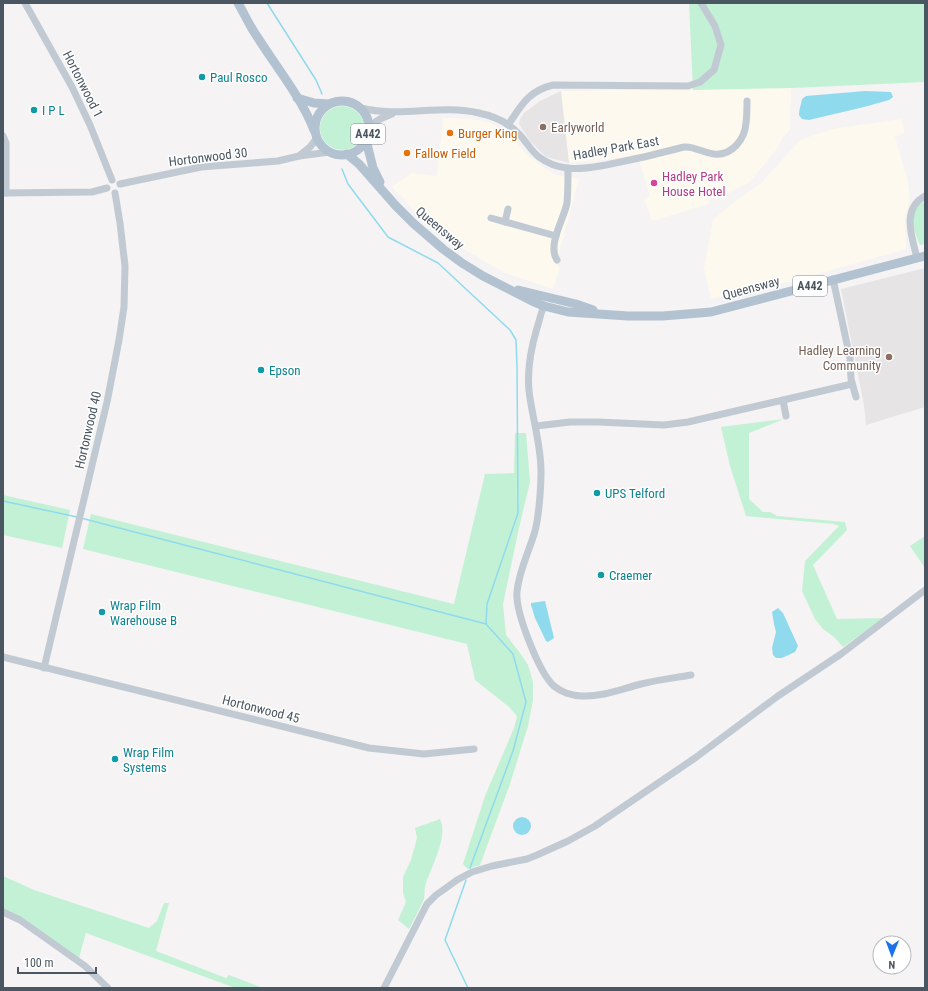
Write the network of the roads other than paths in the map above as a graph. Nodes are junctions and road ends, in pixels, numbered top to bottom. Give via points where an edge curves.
1 (25, 3) edge
2 (238, 3) edge
3 (701, 3) edge
4 (297, 98) junction
5 (747, 101) dead end
6 (329, 104) junction
7 (361, 108) junction
8 (396, 113) junction
9 (508, 125) junction
10 (369, 126) junction
11 (3, 136) edge
12 (316, 136) junction
13 (366, 140) junction
14 (330, 152) junction
15 (347, 154) junction
16 (299, 156) junction
17 (568, 168) junction
18 (112, 180) junction
19 (120, 184) junction
20 (107, 188) junction
21 (5, 193) edge
22 (115, 193) junction
23 (385, 193) junction
24 (925, 196) edge
25 (508, 209) dead end
26 (491, 218) dead end
27 (505, 222) junction
28 (556, 236) junction
29 (921, 257) edge
30 (557, 260) dead end
31 (833, 279) junction
32 (546, 301) junction
33 (852, 384) junction
34 (856, 397) dead end
35 (783, 400) junction
36 (786, 416) dead end
37 (536, 426) junction
38 (925, 590) edge
39 (3, 658) edge
40 (44, 668) junction
41 (691, 675) dead end
42 (474, 749) dead end
43 (3, 912) edge
44 (108, 988) edge
45 (384, 988) edge

1 - 18 street, Hortonwood 1 via 72,87
2 - 4 main road via 256,36
3 - 9 street via 715,26 721,45 714,70 700,82 688,86 553,85 527,98
4 - 6 main road, A442
4 - 12 main road
5 - 17 street, Hadley Park East via 743,136 726,153 713,154 688,146 621,162
6 - 7 main road, A442 via 348,101
6 - 12 main road via 320,112 316,122
7 - 8 street, Hadley Park East
7 - 10 main road, A442
8 - 9 street, Hadley Park East via 439,109 470,111 493,117
8 - 10 street, Hadley Park East
9 - 17 street, Hadley Park East via 539,157 548,163
10 - 13 main road, A442
11 - 21 street via 6,143
12 - 14 main road via 320,144
12 - 16 street, Hortonwood 30 via 310,147
13 - 15 main road, A442 via 362,147
13 - 23 main road, Queensway / A442 via 373,168
14 - 15 main road, A442 via 338,155
14 - 16 street, Hortonwood 30
15 - 23 main road, Queensway / A442
16 - 19 street, Hortonwood 30 via 278,161 201,167
17 - 28 street via 566,203
18 - 19 street
18 - 20 street
19 - 22 street via 120,189
20 - 21 street via 92,192
20 - 22 street
22 - 40 street, Hortonwood 40 via 125,266 120,340
23 - 32 main road, Queensway / A442 via 413,223 443,249 483,276
24 - 29 street via 912,208 910,219
25 - 27 street
26 - 27 street
27 - 28 street
28 - 30 street via 553,252
29 - 31 main road, Queensway / A442
31 - 32 main road, Queensway / A442 via 711,312 663,316 603,314 576,304
31 - 33 street via 850,358
32 - 37 street via 544,314 533,342 529,369 529,391
33 - 34 street
33 - 35 street
35 - 36 street
35 - 37 street via 664,426 598,422
37 - 41 street via 541,470 539,497 535,530 520,573 517,593 520,616 546,677 561,691 588,696 608,694 642,684
38 - 45 street via 841,654 595,826 537,855 472,872 446,888 432,899 422,913
39 - 40 street, Hortonwood 45
40 - 42 street, Hortonwood 45 via 369,748 424,754
43 - 44 street via 20,920 85,966

